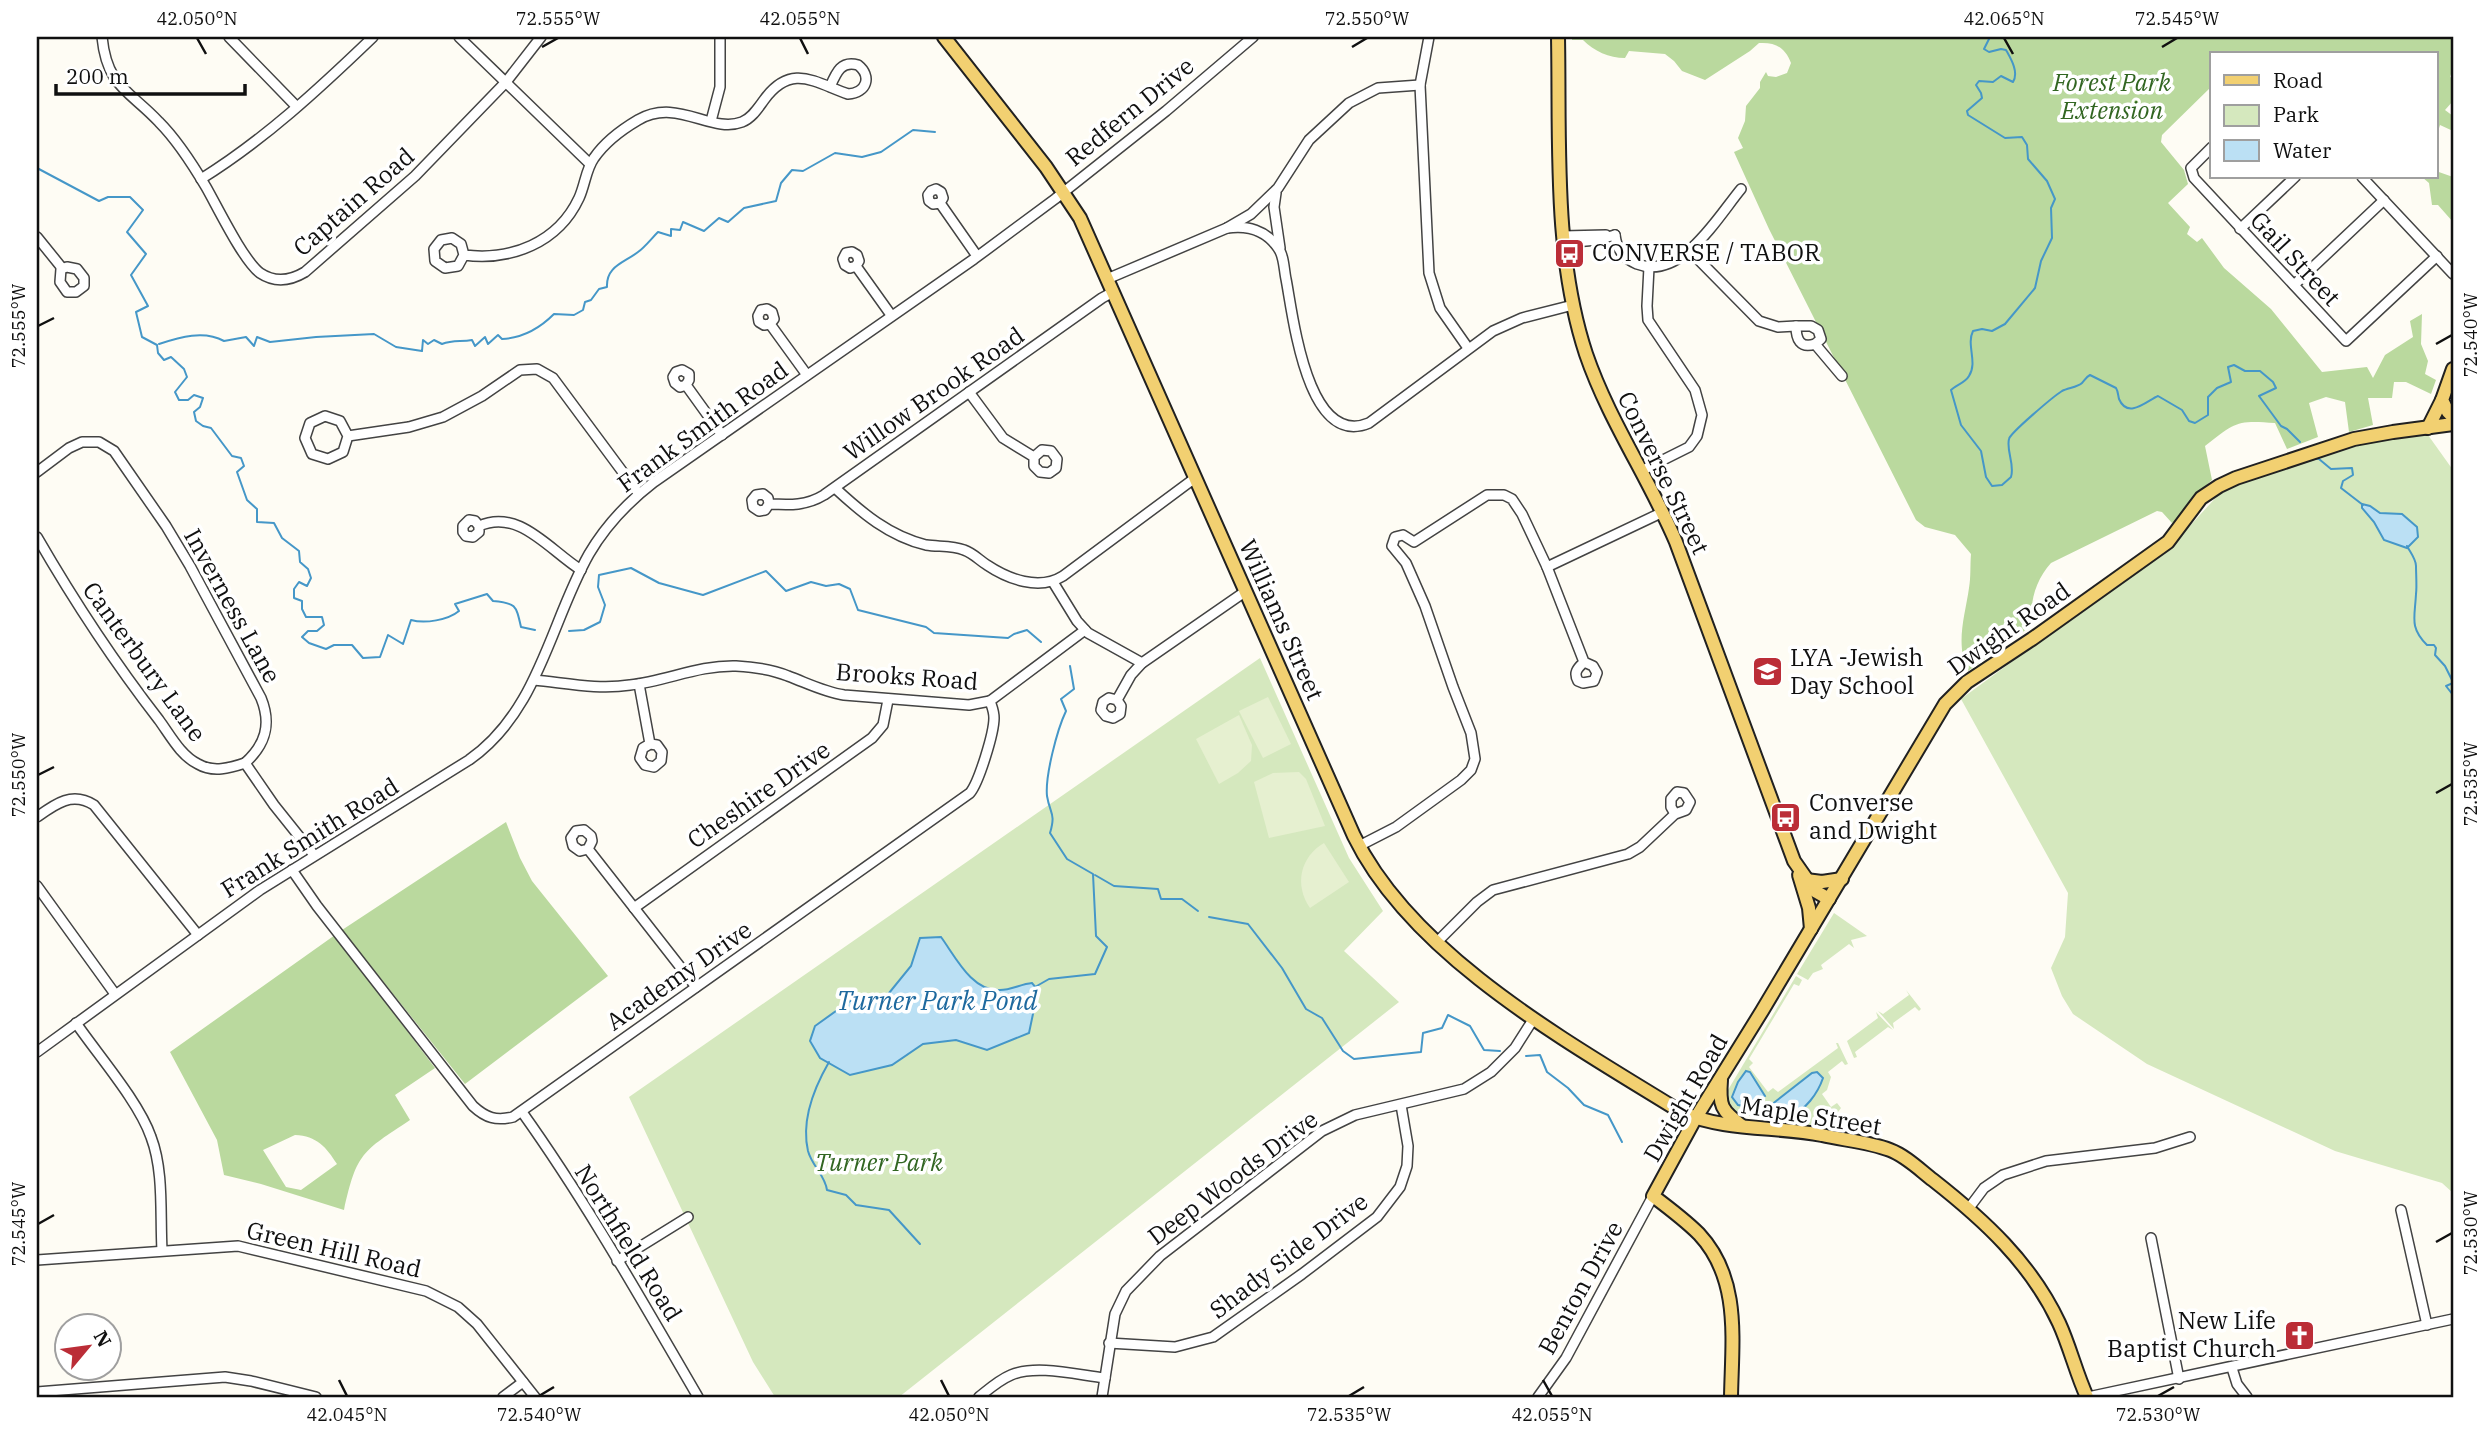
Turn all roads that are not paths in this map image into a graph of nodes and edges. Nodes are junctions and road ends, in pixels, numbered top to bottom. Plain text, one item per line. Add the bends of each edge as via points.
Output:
1 (102, 37) edge
2 (229, 37) edge
3 (373, 37) edge
4 (459, 37) edge
5 (541, 37) edge
6 (720, 37) edge
7 (944, 37) edge
8 (1253, 37) edge
9 (1429, 37) edge
10 (1558, 37) edge
11 (506, 82) junction
12 (1420, 85) junction
13 (830, 87) dead end
14 (296, 106) junction
15 (711, 121) junction
16 (2210, 149) edge
17 (590, 164) junction
18 (2294, 178) edge
19 (2363, 178) edge
20 (201, 179) junction
21 (1278, 188) junction
22 (1741, 189) dead end
23 (1063, 191) junction
24 (2384, 200) junction
25 (940, 203) dead end
26 (1227, 228) junction
27 (2240, 229) junction
28 (37, 237) edge
29 (1563, 240) junction
30 (1280, 249) junction
31 (1690, 251) junction
32 (464, 255) dead end
33 (977, 256) junction
34 (2437, 256) junction
35 (856, 266) dead end
36 (1649, 267) junction
37 (62, 268) dead end
38 (2453, 274) edge
39 (1107, 279) junction
40 (2294, 285) junction
41 (1113, 292) junction
42 (1573, 305) junction
43 (891, 315) junction
44 (770, 324) dead end
45 (1796, 326) junction
46 (1815, 344) junction
47 (1468, 348) junction
48 (2453, 369) edge
49 (807, 375) junction
50 (1842, 376) dead end
51 (686, 385) dead end
52 (969, 392) junction
53 (2442, 400) junction
54 (2453, 417) edge
55 (2453, 424) edge
56 (2428, 428) junction
57 (722, 435) junction
58 (348, 436) junction
59 (1034, 457) dead end
60 (1641, 471) junction
61 (37, 472) edge
62 (1195, 478) junction
63 (835, 488) junction
64 (639, 494) junction
65 (769, 504) dead end
66 (1663, 512) junction
67 (479, 526) dead end
68 (37, 537) edge
69 (1414, 542) junction
70 (1406, 563) junction
71 (1547, 567) junction
72 (581, 569) junction
73 (1053, 582) junction
74 (1246, 592) junction
75 (1084, 630) junction
76 (1584, 662) dead end
77 (1142, 663) junction
78 (534, 680) junction
79 (639, 684) junction
80 (1117, 699) dead end
81 (888, 700) junction
82 (989, 701) junction
83 (650, 744) dead end
84 (245, 763) junction
85 (1675, 814) dead end
86 (37, 817) edge
87 (1359, 846) junction
88 (588, 849) dead end
89 (314, 855) junction
90 (292, 870) junction
91 (1802, 875) junction
92 (1842, 879) junction
93 (37, 886) edge
94 (1829, 899) junction
95 (634, 908) junction
96 (1811, 929) junction
97 (198, 934) junction
98 (1437, 942) junction
99 (696, 988) junction
100 (115, 994) junction
101 (1534, 1018) junction
102 (76, 1023) junction
103 (37, 1052) edge
104 (1721, 1076) junction
105 (1401, 1105) junction
106 (522, 1112) junction
107 (1695, 1119) junction
108 (1742, 1126) junction
109 (2190, 1137) dead end
110 (1653, 1196) junction
111 (1969, 1208) junction
112 (2400, 1210) dead end
113 (688, 1217) dead end
114 (2151, 1238) dead end
115 (162, 1250) junction
116 (37, 1260) edge
117 (617, 1261) junction
118 (2453, 1320) edge
119 (2427, 1325) junction
120 (1109, 1343) junction
121 (2232, 1368) junction
122 (1105, 1378) junction
123 (2179, 1379) junction
124 (523, 1382) junction
125 (37, 1392) edge
126 (316, 1397) edge
127 (503, 1397) edge
128 (535, 1397) edge
129 (698, 1397) edge
130 (979, 1397) edge
131 (1102, 1397) edge
132 (1538, 1397) edge
133 (1731, 1397) edge
134 (2088, 1397) edge
135 (2247, 1397) edge

1 - 20 street, Captain Road via 116,81 160,123
2 - 14 street
3 - 14 street
4 - 11 street
5 - 11 street, Captain Road
6 - 15 street via 720,87
7 - 23 main road, Williams Street
8 - 23 street, Redfern Drive
9 - 12 street
10 - 29 main road, Converse Street
11 - 17 street
11 - 20 street, Captain Road via 415,176 313,265 290,279 272,279 250,264
12 - 21 street via 1378,89 1343,108 1309,140
12 - 47 street via 1429,273 1440,308
13 - 15 street via 792,78 773,88 746,119 728,124
14 - 20 street
15 - 17 street via 676,113 648,115 615,136
16 - 27 street, Gail Street via 2190,170
17 - 32 street via 572,211 544,239 502,256
18 - 27 street
19 - 24 street
21 - 26 street via 1251,214
21 - 30 street via 1274,207
22 - 31 street
23 - 33 street, Frank Smith Road
23 - 39 main road, Williams Street
24 - 34 street
24 - 40 street
25 - 33 street
26 - 30 street via 1249,227
26 - 39 street
27 - 40 street, Gail Street
28 - 37 street
29 - 36 street via 1615,235 1623,256
29 - 42 main road, Converse Street
30 - 47 street via 1305,371 1327,412 1339,422 1369,423
31 - 36 street via 1674,262
31 - 45 street via 1759,321
33 - 43 street, Frank Smith Road
34 - 38 street
34 - 40 street, Gail Street via 2346,341
35 - 43 street
36 - 60 street via 1648,320 1695,390 1702,415 1693,443
39 - 41 main road, Williams Street
41 - 52 street, Willow Brook Road
41 - 62 main road, Williams Street
42 - 47 street via 1512,322
42 - 60 main road, Converse Street via 1597,383
43 - 49 street, Frank Smith Road
44 - 49 street
45 - 46 street via 1801,344
45 - 46 street via 1818,330 1821,339
46 - 50 street
48 - 53 main road
49 - 57 street, Frank Smith Road
51 - 57 street
52 - 59 street via 1003,438
52 - 63 street, Willow Brook Road
53 - 54 main road
53 - 56 main road
55 - 56 main road, Dwight Road
56 - 92 main road, Dwight Road via 2334,445 2236,478 2207,494 2168,541 1954,693
57 - 64 street, Frank Smith Road
58 - 58 street via 340,421 325,416 310,423 305,438 312,454 328,459 343,452
58 - 64 street via 432,421 520,370 537,369 553,378
60 - 66 main road, Converse Street
61 - 84 street, Inverness Lane via 82,442 104,444 122,461 190,566 261,698 266,735
62 - 73 street
62 - 74 main road, Williams Street
63 - 65 street, Willow Brook Road via 804,504
63 - 73 street via 867,517 902,537 964,550 1011,578
64 - 72 street, Frank Smith Road via 606,529
66 - 71 street
66 - 91 main road, Converse Street
67 - 72 street via 498,520 518,525
68 - 84 street, Canterbury Lane via 125,676 186,755 212,769
69 - 70 street
69 - 70 street via 1401,535 1392,540
69 - 71 street via 1494,493 1517,504
70 - 87 street via 1471,733 1475,759 1461,780 1396,827
71 - 76 street
72 - 78 street, Frank Smith Road
73 - 75 street
74 - 77 street
74 - 87 main road, Williams Street
75 - 77 street
75 - 82 street
77 - 80 street
78 - 79 street, Brooks Road via 604,687
78 - 89 street, Frank Smith Road via 510,720 478,753
79 - 81 street, Brooks Road via 703,668 752,667 836,694
79 - 83 street
81 - 82 street, Brooks Road via 969,705
81 - 95 street, Cheshire Drive via 883,725 873,738
82 - 99 street, Academy Drive via 994,721 970,793
84 - 89 street
85 - 98 street via 1629,854 1490,892
86 - 97 street via 62,800 94,804
87 - 98 main road, Williams Street via 1388,890
88 - 95 street
89 - 90 street, Frank Smith Road
90 - 97 street, Frank Smith Road
90 - 106 street, Academy Drive via 473,1106 495,1119
91 - 92 main road via 1822,882
91 - 94 main road, Converse Street
91 - 96 main road
92 - 94 main road, Dwight Road
93 - 100 street
94 - 96 main road, Dwight Road
95 - 99 street
96 - 104 main road, Dwight Road
97 - 100 street, Frank Smith Road
98 - 101 main road, Williams Street
99 - 106 street, Academy Drive
100 - 102 street, Frank Smith Road
101 - 105 street, Deep Woods Drive via 1515,1048 1491,1072 1464,1088
101 - 107 main road, Williams Street
102 - 103 street, Frank Smith Road
102 - 115 street via 137,1109 151,1137 158,1168
104 - 107 main road, Dwight Road
104 - 108 main road via 1721,1106
105 - 120 street, Deep Woods Drive via 1355,1115 1322,1131 1160,1256 1126,1292
105 - 120 street, Shady Side Drive via 1407,1166 1400,1187 1377,1217 1213,1337 1175,1347
106 - 117 street, Northfield Road
107 - 108 main road, Maple Street
107 - 110 main road, Dwight Road
108 - 111 main road, Maple Street via 1803,1132 1891,1150
109 - 111 street via 2155,1148 2046,1161 2003,1175 1984,1188
110 - 132 street, Benton Drive via 1566,1358
110 - 133 main road via 1700,1235 1724,1271 1731,1311
111 - 134 main road, Maple Street via 2034,1278 2058,1321
112 - 119 street
113 - 117 street
114 - 123 street
115 - 116 street, Green Hill Road
115 - 124 street, Green Hill Road via 245,1247 426,1291 474,1321
117 - 129 street, Northfield Road
118 - 119 street
119 - 121 street
120 - 122 street, Deep Woods Drive
121 - 123 street
121 - 135 street
122 - 130 street via 1023,1371
122 - 131 street, Deep Woods Drive
123 - 134 street
124 - 127 street
124 - 128 street, Green Hill Road
125 - 126 street via 225,1377

